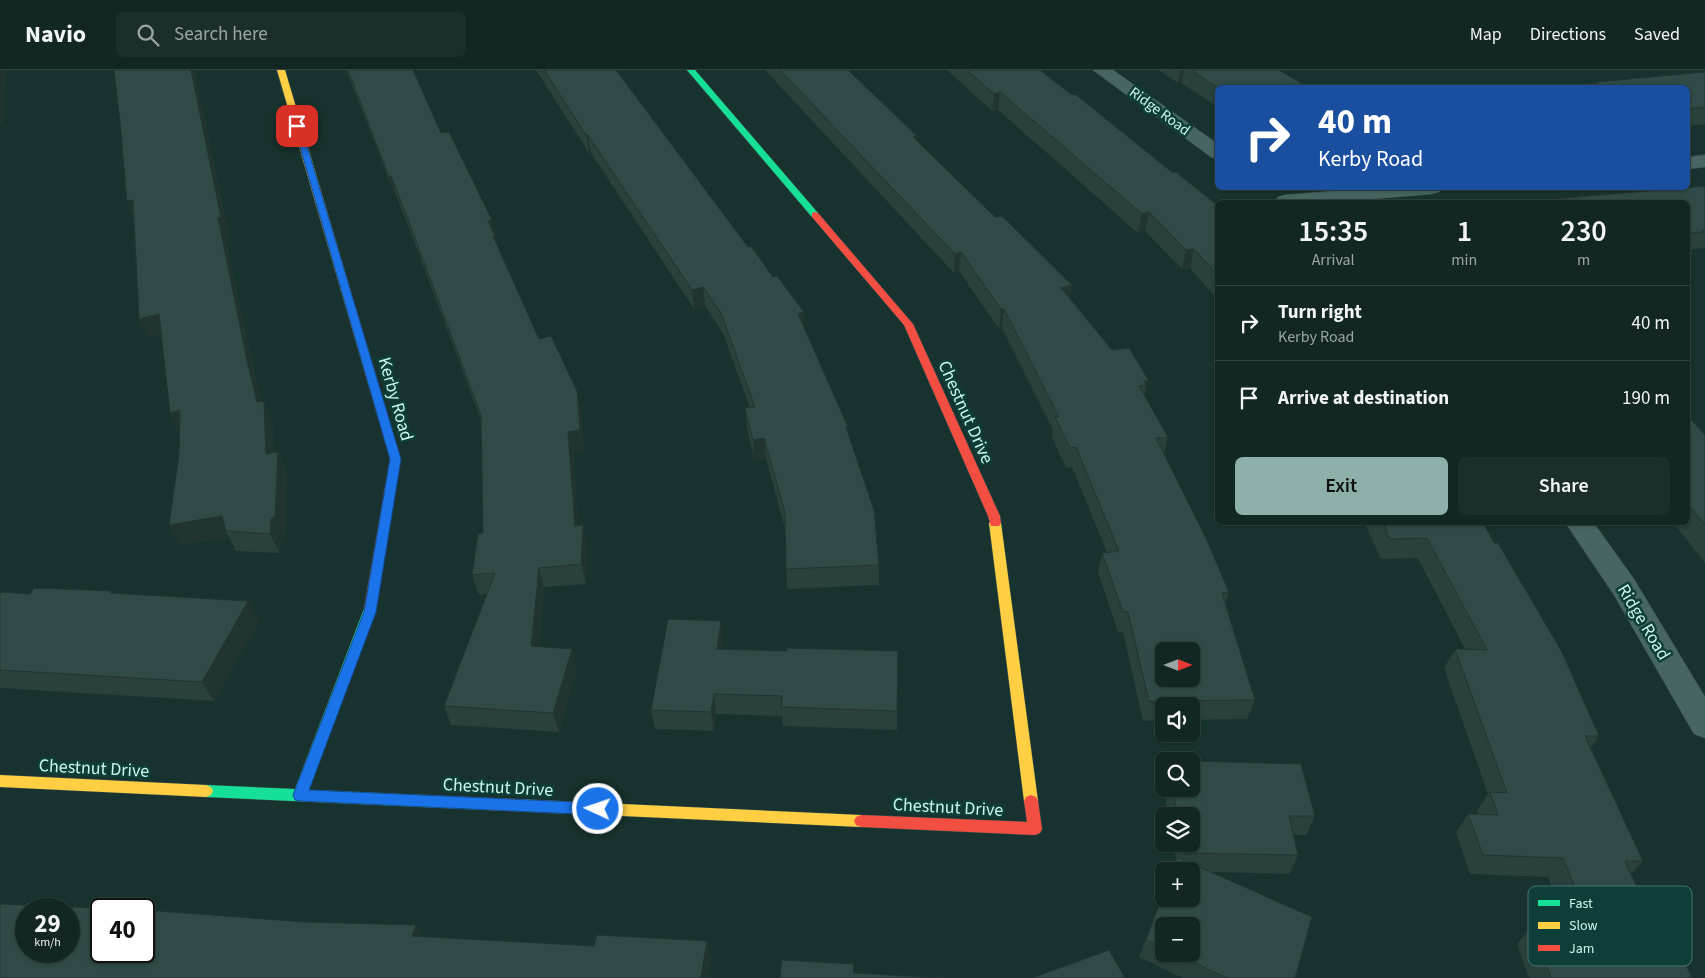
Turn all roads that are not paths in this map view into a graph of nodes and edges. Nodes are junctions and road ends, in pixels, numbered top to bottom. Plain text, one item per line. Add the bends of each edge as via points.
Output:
1 (281, 70) edge
2 (691, 70) edge
3 (1102, 70) edge
4 (1215, 151) edge
5 (1705, 161) edge
6 (1690, 163) edge
7 (1405, 190) edge
8 (1281, 199) edge
9 (1580, 525) edge
10 (1705, 725) edge
11 (0, 781) edge
12 (300, 795) junction

1 - 12 street, Kerby Road via 396,459 370,612
2 - 12 street, Chestnut Drive via 908,324 994,516 1035,829
3 - 4 street, Ridge Road
5 - 6 street
7 - 8 street
9 - 10 street, Ridge Road via 1624,587
11 - 12 street, Chestnut Drive

